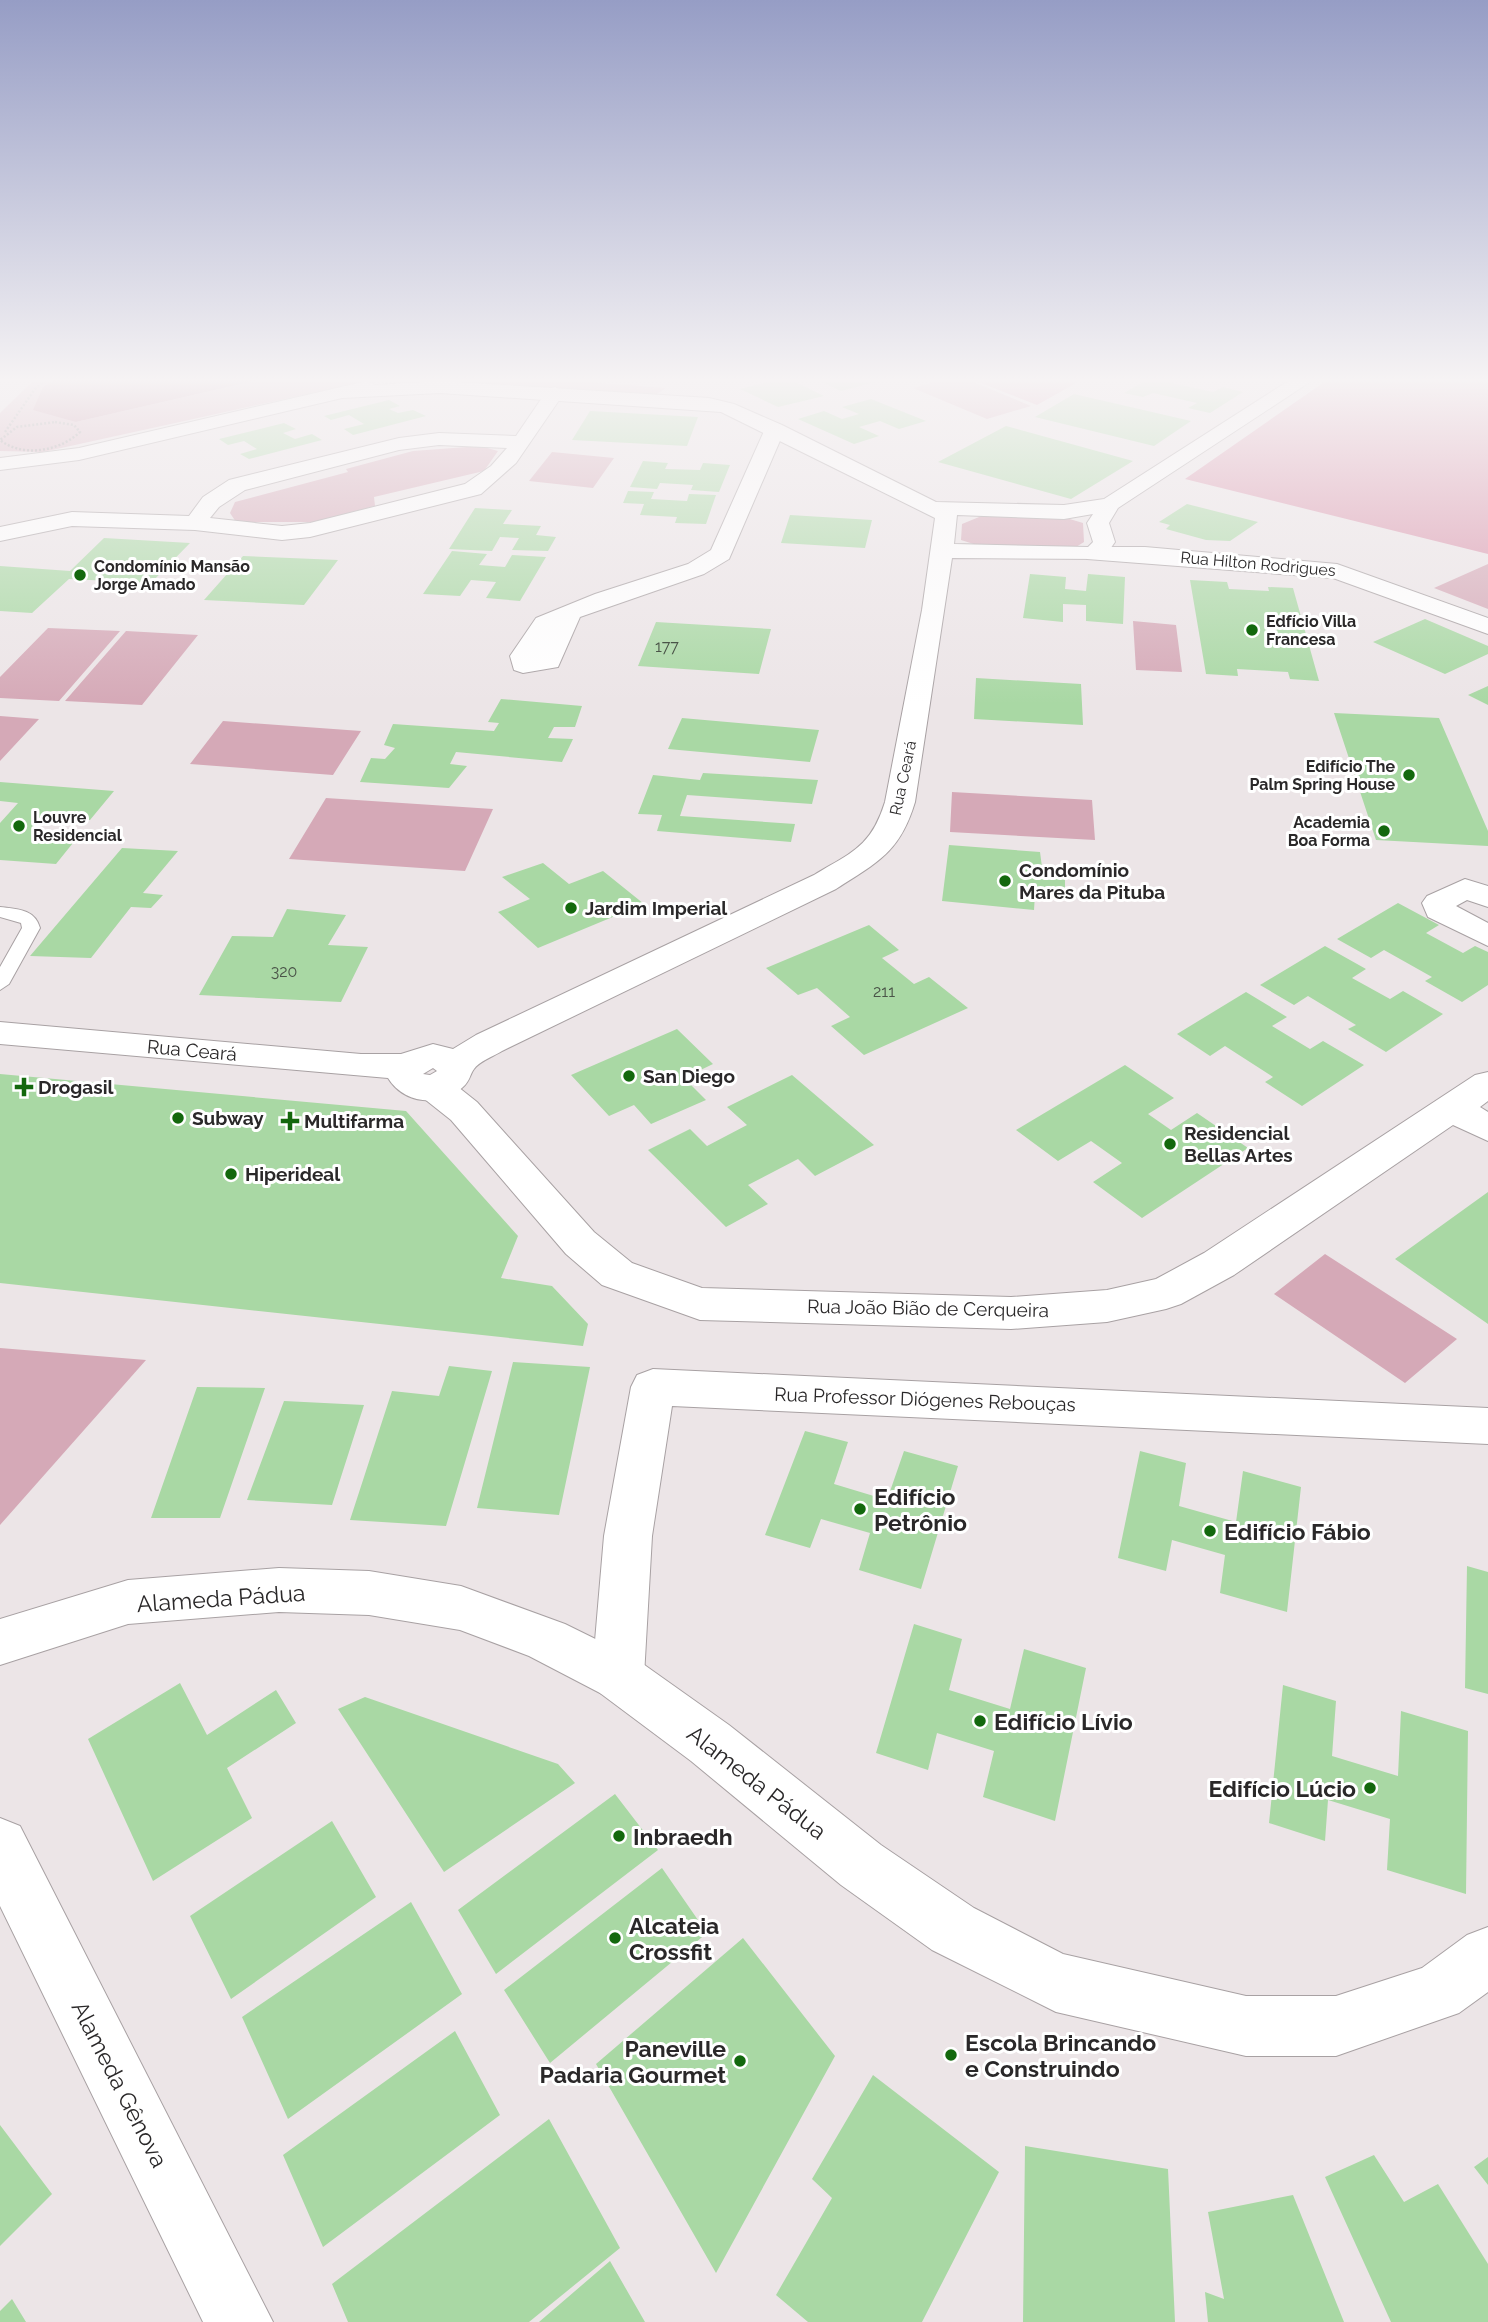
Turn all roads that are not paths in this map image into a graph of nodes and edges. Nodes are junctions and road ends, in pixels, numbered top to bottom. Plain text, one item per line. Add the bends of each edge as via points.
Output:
1 (235, 486) edge
2 (477, 486) edge
3 (750, 486) edge
4 (893, 486) edge
5 (1162, 486) edge
6 (937, 508) junction
7 (195, 523) junction
8 (1102, 531) junction
9 (0, 534) edge
10 (943, 551) junction
11 (569, 612) dead end
12 (1488, 627) edge
13 (1488, 897) edge
14 (0, 912) edge
15 (1488, 936) edge
16 (0, 984) edge
17 (8, 1036) edge
18 (437, 1078) junction
19 (1488, 1084) edge
20 (1452, 1108) junction
21 (1488, 1128) edge
22 (1488, 1426) edge
23 (0, 1642) edge
24 (618, 1676) junction
25 (0, 1846) edge
26 (1488, 1956) edge
27 (239, 2322) edge

1 - 7 street via 211,502
2 - 7 street via 310,530 282,533
3 - 11 street via 721,554 696,569
4 - 6 street
5 - 8 street
6 - 8 street via 1064,512 1085,515
6 - 10 street, Rua Ceará via 946,515
7 - 9 street via 72,519
8 - 10 street, Rua Hilton Rodrigues
8 - 12 street, Rua Hilton Rodrigues via 1145,554 1337,571
10 - 18 street, Rua Ceará via 900,802 891,831 867,856 825,883 489,1043
13 - 15 street via 1465,888 1438,903 1439,910
14 - 16 lane via 18,914 29,920 31,928
17 - 18 street, Rua Ceará via 361,1066
18 - 20 street, Rua João Bião de Cerqueira via 580,1243 617,1274 700,1304 1011,1313 1107,1306 1166,1293 1219,1264
19 - 20 street, Rua João Bião de Cerqueira
20 - 21 street
22 - 24 street, Rua Professor Diógenes Rebouças via 653,1387 628,1536
23 - 24 street, Alameda Pádua via 128,1602 279,1590 369,1593 460,1608 547,1640
24 - 26 street, Alameda Pádua via 922,1908 1056,1982 1246,2026 1336,2026 1438,1992
25 - 27 street, Alameda Gênova

